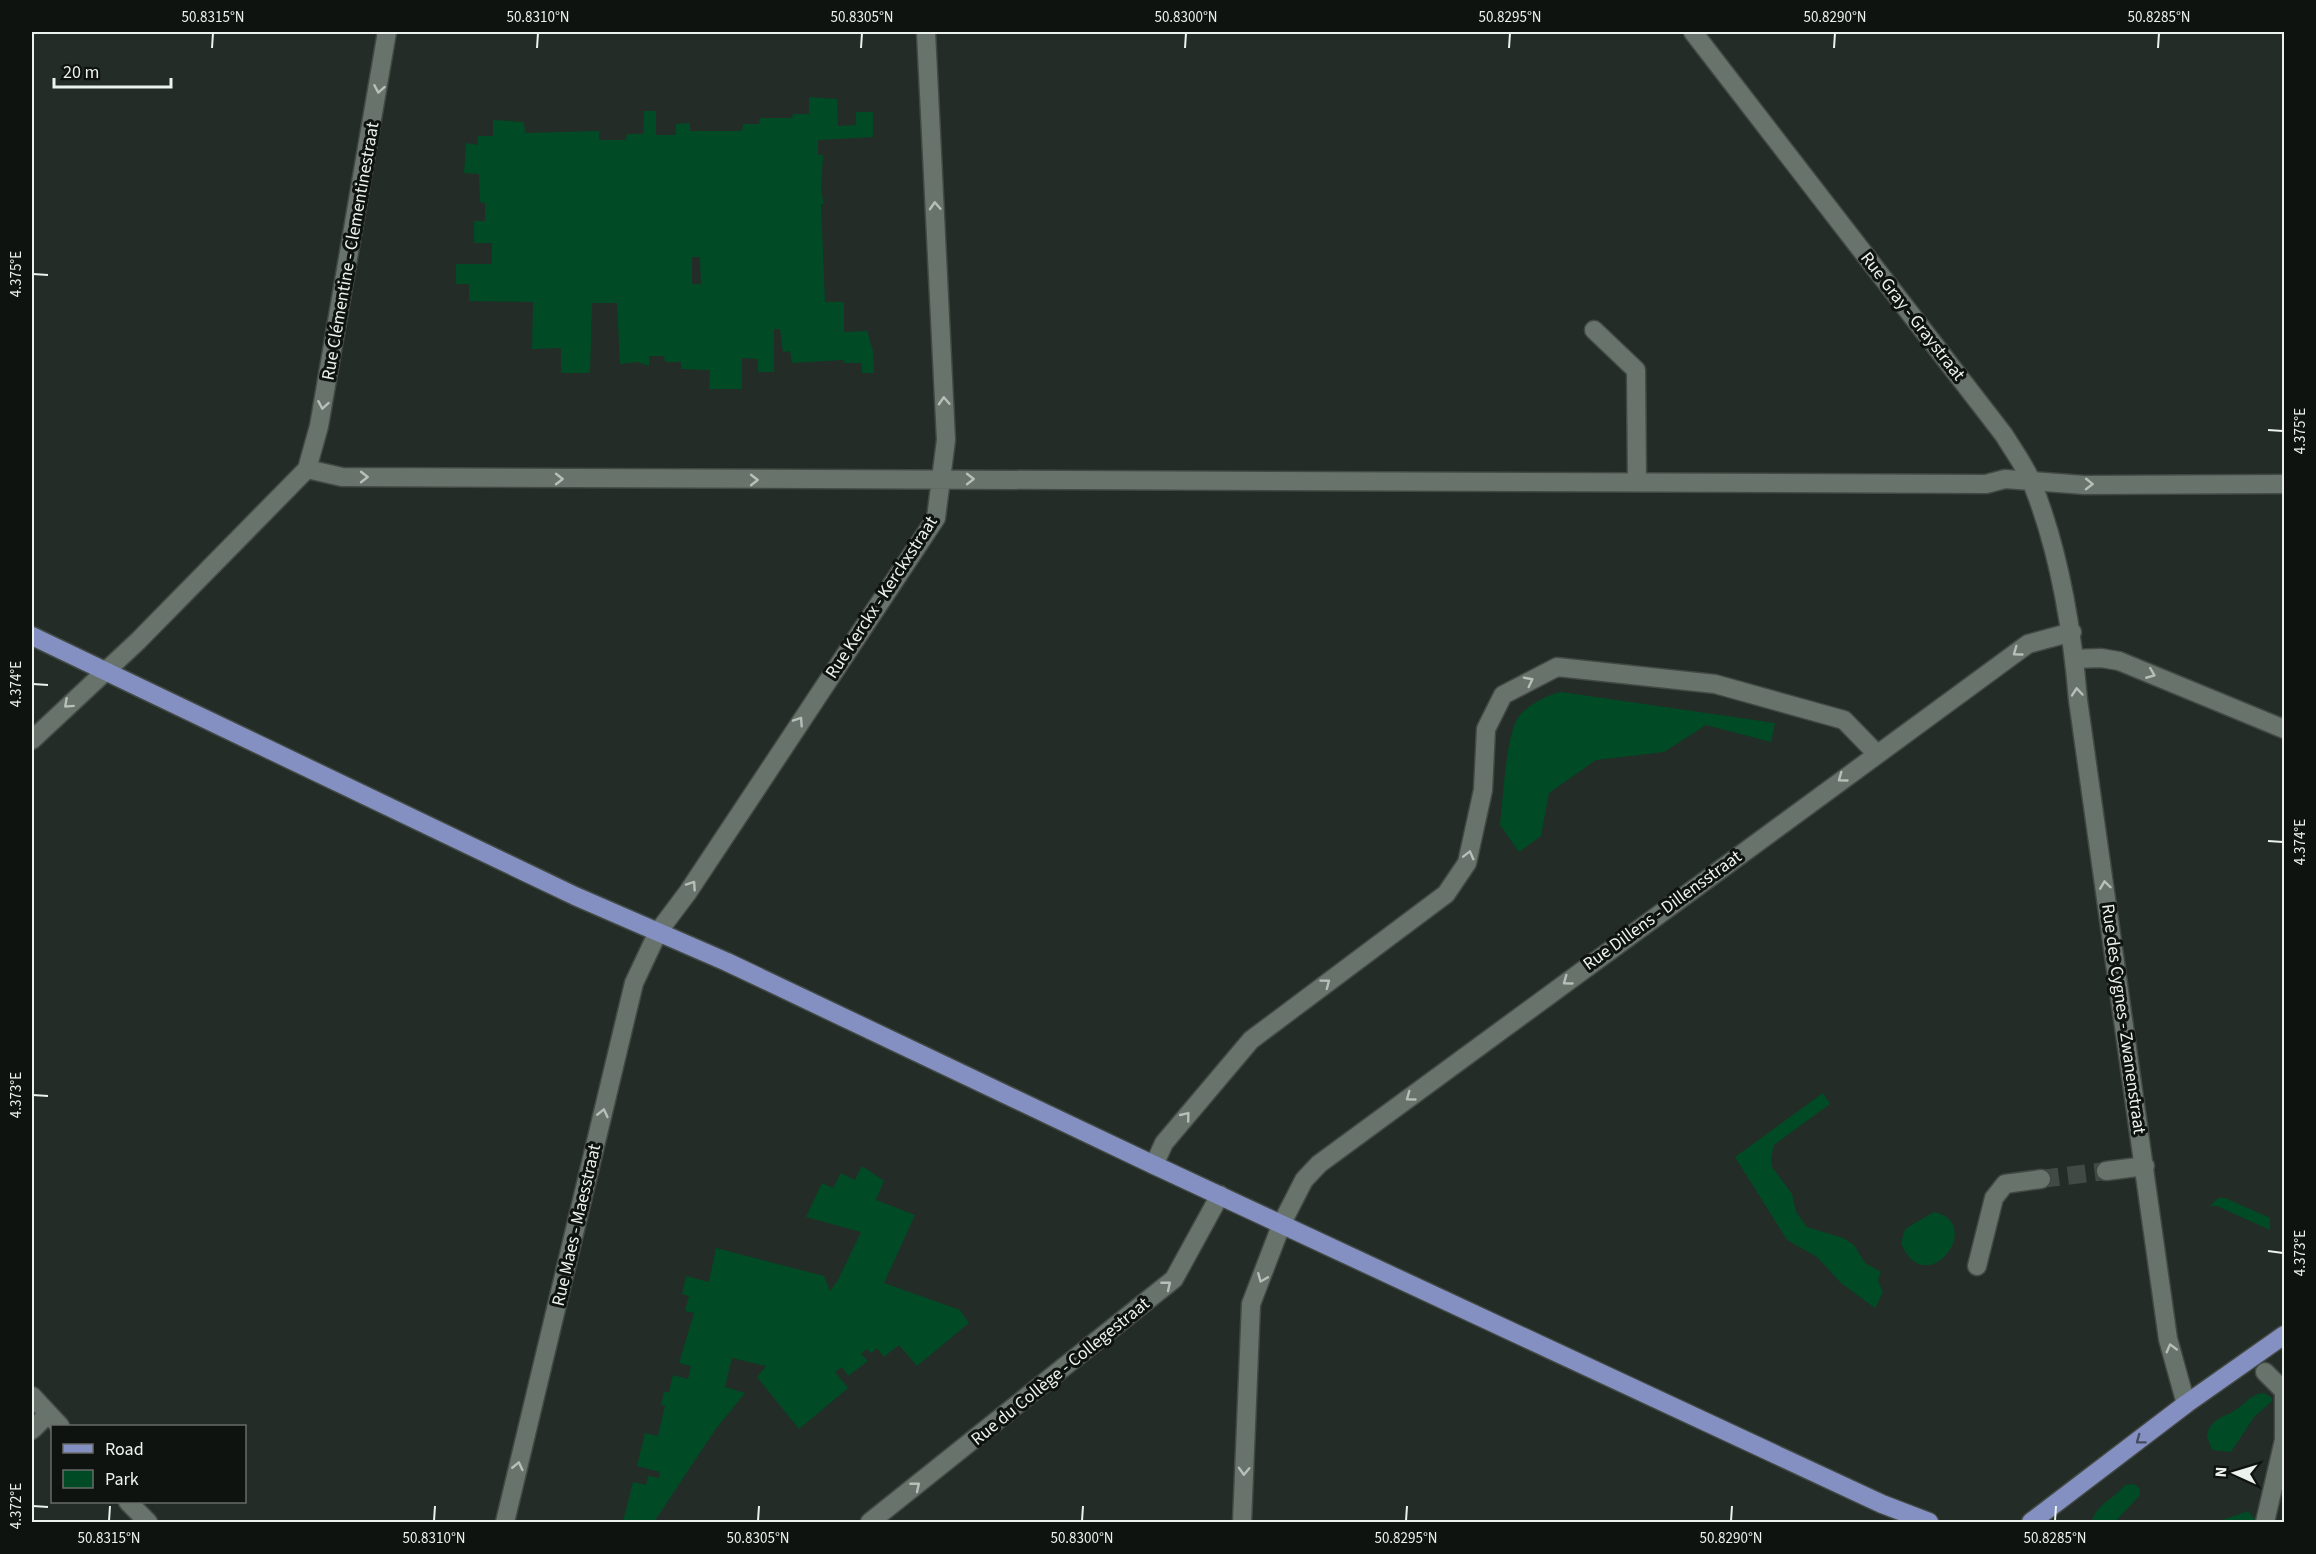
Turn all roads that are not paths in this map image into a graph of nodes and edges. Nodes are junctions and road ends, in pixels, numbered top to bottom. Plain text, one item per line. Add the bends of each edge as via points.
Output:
1 (387, 32) edge
2 (926, 32) edge
3 (1692, 32) edge
4 (1594, 330) dead end
5 (307, 470) junction
6 (941, 479) junction
7 (1637, 481) junction
8 (2031, 481) junction
9 (2284, 484) edge
10 (2072, 632) junction
11 (32, 636) edge
12 (2074, 659) junction
13 (107, 670) junction
14 (2284, 729) edge
15 (32, 740) edge
16 (1876, 753) junction
17 (658, 932) junction
18 (1154, 1165) junction
19 (2145, 1166) junction
20 (2106, 1171) tunnel mouth
21 (2040, 1179) tunnel mouth
22 (1220, 1195) junction
23 (1282, 1223) junction
24 (1977, 1266) dead end
25 (2284, 1335) edge
26 (2265, 1372) dead end
27 (32, 1396) edge
28 (2186, 1404) junction
29 (54, 1420) edge
30 (32, 1430) edge
31 (129, 1503) edge
32 (148, 1522) edge
33 (505, 1522) edge
34 (870, 1522) edge
35 (1242, 1522) edge
36 (1929, 1522) edge
37 (2031, 1522) edge
38 (2265, 1522) edge

1 -> 5 street, Rue Clémentine - Clementinestraat via 319,426
6 -> 2 street, Rue Kerckx - Kerckxstraat via 946,440
3 - 8 street, Rue Gray - Graystraat via 2004,435
4 - 7 street via 1636,370
5 -> 6 street via 342,477
5 - 13 street
6 -> 7 street
17 -> 6 street, Rue Kerckx - Kerckxstraat via 936,518
7 - 8 street
8 -> 9 street
8 - 10 street, Rue Gray - Graystraat
10 - 12 street, Rue des Cygnes - Zwanenstraat
10 -> 16 street, Rue Dillens - Dillensstraat via 2028,644
11 - 13 main road
12 -> 14 street via 2119,661
19 -> 12 street, Rue des Cygnes - Zwanenstraat
13 -> 15 street
13 - 17 main road via 575,896
18 -> 16 street via 1164,1143 1251,1040 1446,894 1467,863 1483,790 1486,729 1503,695 1557,667 1715,684 1844,720
16 -> 23 street, Rue Dillens - Dillensstraat via 1318,1164 1304,1180
17 - 18 main road
33 -> 17 street, Rue Maes - Maesstraat via 634,983
18 - 22 main road
19 - 20 street
28 -> 19 street, Rue des Cygnes - Zwanenstraat via 2168,1339
21 - 24 street via 2005,1184 1994,1198
22 - 23 main road
34 -> 22 street, Rue du Collège - Collegestraat via 1174,1279
23 -> 35 street, Rue Dillens - Dillensstraat via 1251,1304
23 - 36 main road via 1882,1504
25 - 28 main road
26 - 38 street via 2284,1391 2284,1440
27 - 29 street
28 -> 37 main road
29 - 30 street
31 - 32 street

